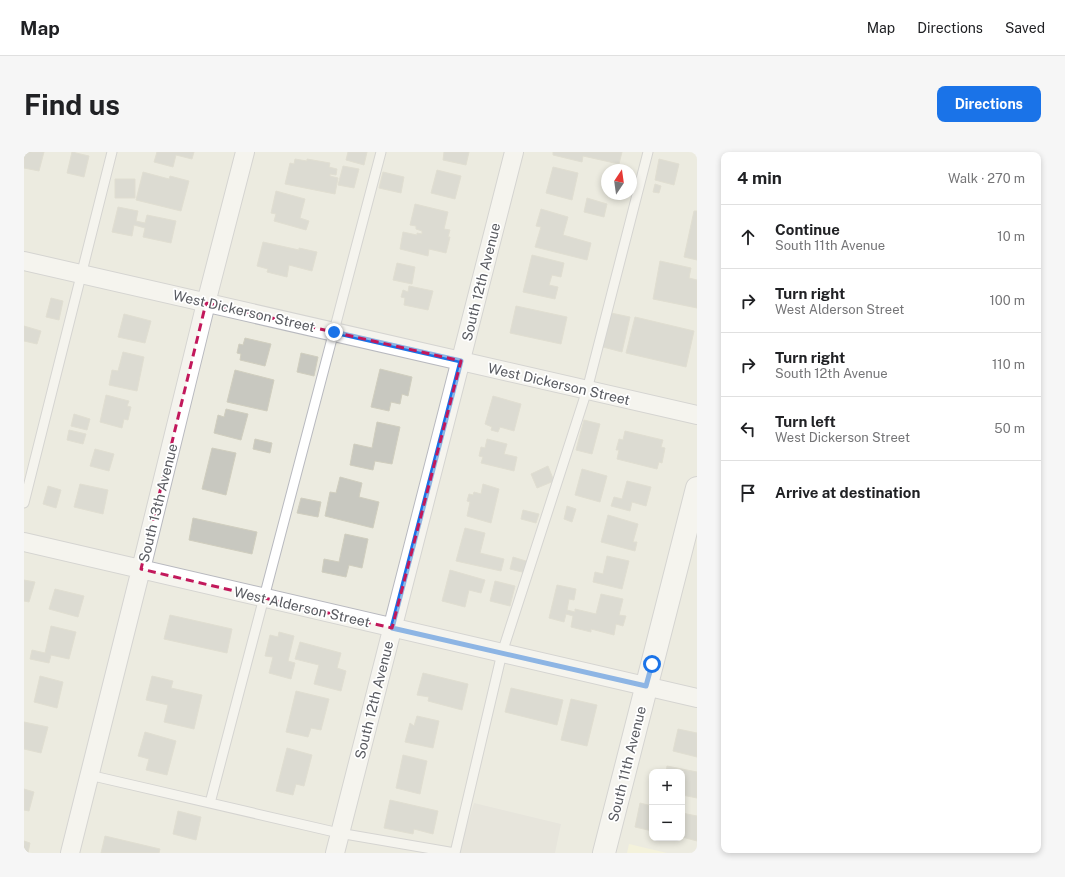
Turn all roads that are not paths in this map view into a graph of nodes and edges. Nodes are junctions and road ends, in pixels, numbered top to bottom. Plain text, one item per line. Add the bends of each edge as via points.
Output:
1 (112, 152) edge
2 (245, 152) edge
3 (381, 152) edge
4 (514, 152) edge
5 (648, 152) edge
6 (24, 261) edge
7 (82, 274) junction
8 (206, 303) junction
9 (334, 332) junction
10 (461, 361) junction
11 (587, 390) junction
12 (697, 415) edge
13 (697, 488) edge
14 (24, 503) edge
15 (24, 542) edge
16 (141, 569) junction
17 (264, 598) junction
18 (392, 628) junction
19 (502, 653) junction
20 (646, 686) junction
21 (697, 698) edge
22 (89, 775) junction
23 (210, 803) junction
24 (339, 833) junction
25 (70, 853) edge
26 (335, 853) edge
27 (604, 853) edge

1 - 7 lane
2 - 8 street, South 13th Avenue
3 - 9 lane
4 - 10 street, South 12th Avenue
5 - 11 lane
6 - 7 street, West Dickerson Street
7 - 8 street, West Dickerson Street
7 - 14 lane
8 - 9 street, West Dickerson Street
8 - 16 street, South 13th Avenue
9 - 10 street, West Dickerson Street
9 - 17 lane
10 - 11 street, West Dickerson Street
10 - 18 street, South 12th Avenue
11 - 12 street, West Dickerson Street
11 - 19 lane
13 - 20 street, South 11th Avenue
15 - 16 street, West Alderson Street
16 - 17 street, West Alderson Street
16 - 22 street, South 13th Avenue
17 - 18 street, West Alderson Street
17 - 23 lane
18 - 19 street, West Alderson Street
18 - 24 street, South 12th Avenue
19 - 20 street, West Alderson Street
19 - 24 lane via 455,853
20 - 21 street, West Alderson Street
20 - 27 street, South 11th Avenue
22 - 23 lane
22 - 25 street, South 13th Avenue
23 - 24 lane
24 - 26 street, South 12th Avenue

